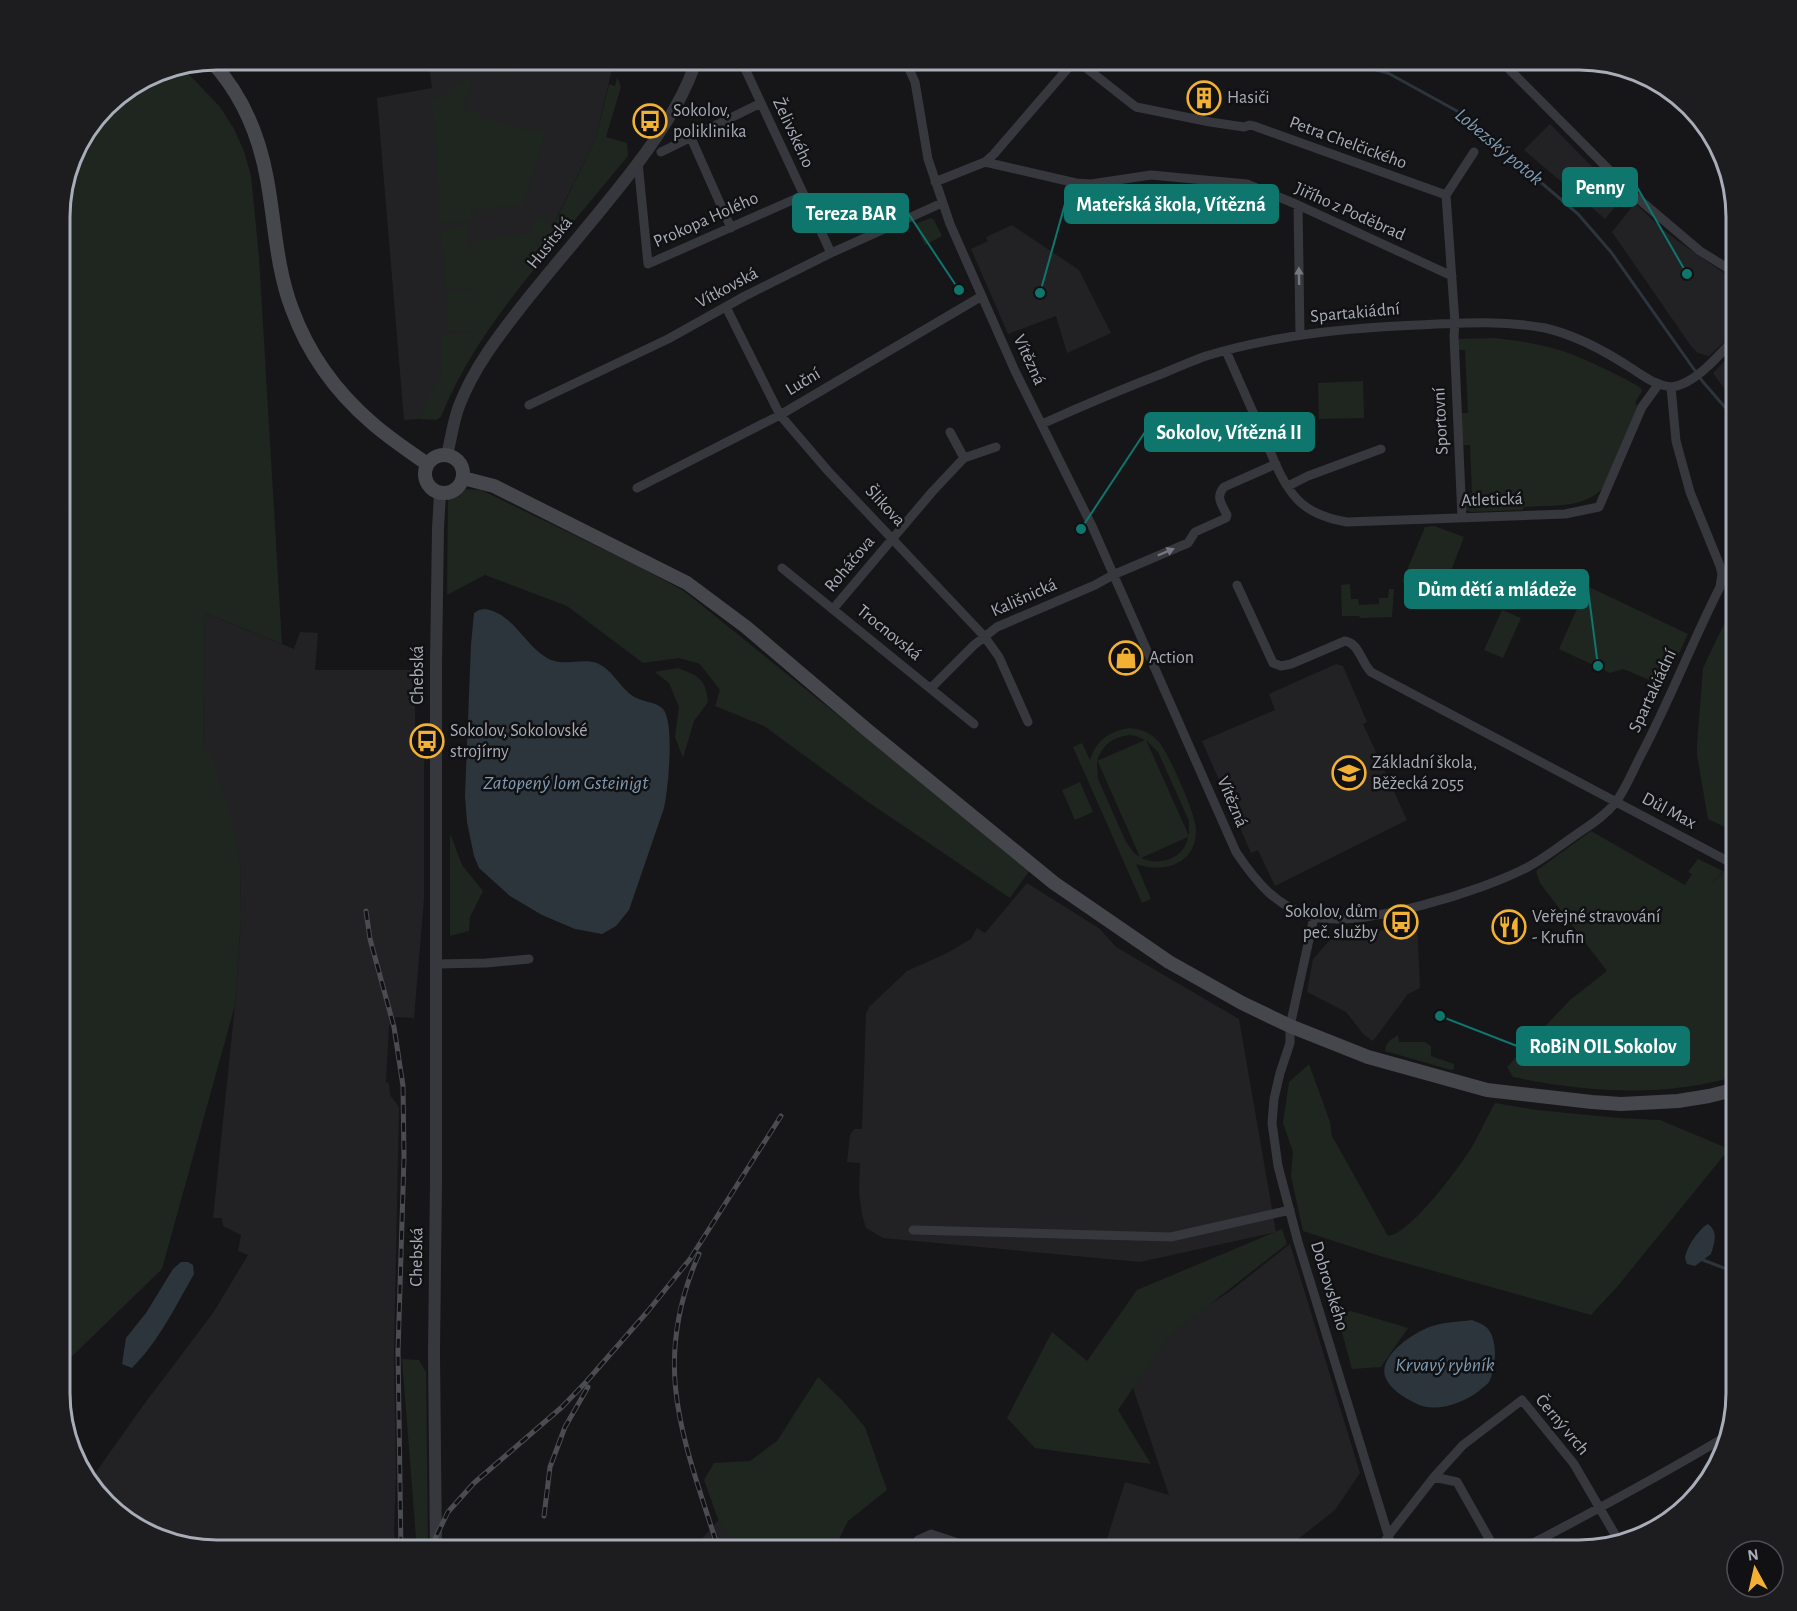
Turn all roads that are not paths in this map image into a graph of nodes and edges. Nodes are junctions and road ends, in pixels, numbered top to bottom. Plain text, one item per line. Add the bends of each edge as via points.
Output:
1 (218, 70) edge
2 (692, 70) edge
3 (746, 70) edge
4 (910, 70) edge
5 (1067, 70) edge
6 (1089, 70) edge
7 (1510, 70) edge
8 (761, 103) junction
9 (691, 138) junction
10 (662, 152) dead end
11 (1474, 152) dead end
12 (638, 162) junction
13 (985, 162) junction
14 (935, 182) junction
15 (804, 195) junction
16 (1446, 195) junction
17 (942, 203) junction
18 (1298, 205) junction
19 (731, 228) junction
20 (831, 252) junction
21 (1726, 267) edge
22 (1452, 276) junction
23 (982, 296) junction
24 (726, 307) junction
25 (1455, 323) junction
26 (1300, 335) junction
27 (1726, 347) edge
28 (1226, 351) junction
29 (1658, 385) junction
30 (1671, 387) junction
31 (529, 405) dead end
32 (780, 416) junction
33 (1042, 424) junction
34 (950, 432) dead end
35 (996, 447) dead end
36 (1380, 449) dead end
37 (447, 455) junction
38 (964, 458) junction
39 (427, 464) junction
40 (1276, 464) junction
41 (463, 478) junction
42 (1288, 486) junction
43 (637, 488) dead end
44 (440, 494) junction
45 (1462, 518) junction
46 (892, 539) junction
47 (783, 568) dead end
48 (1113, 575) junction
49 (1237, 585) dead end
50 (833, 609) junction
51 (984, 636) junction
52 (931, 688) junction
53 (1028, 722) dead end
54 (974, 724) dead end
55 (1617, 801) junction
56 (1726, 860) edge
57 (1314, 917) junction
58 (529, 959) dead end
59 (437, 964) junction
60 (1290, 1026) junction
61 (1726, 1092) edge
62 (1290, 1209) junction
63 (913, 1230) dead end
64 (1718, 1441) edge
65 (1434, 1478) junction
66 (1601, 1508) junction
67 (1388, 1536) junction
68 (1616, 1536) edge
69 (436, 1540) edge
70 (918, 1540) edge
71 (949, 1540) edge
72 (1386, 1540) edge
73 (1389, 1540) edge
74 (1490, 1540) edge
75 (1539, 1540) edge

1 - 39 main road via 230,84 256,136 268,181 281,271 291,308 308,345 359,412
2 - 12 street, Husitská via 669,116
3 - 8 street, Želivského
4 - 14 street, Vítězná
5 - 13 street
6 - 16 street, Petra Chelčického via 1136,107 1210,122 1254,126
7 - 21 street via 1635,196 1700,251
8 - 9 street
8 - 15 street, Želivského
9 - 10 street
9 - 19 street
11 - 16 street
12 - 19 street, Prokopa Holého via 648,264
12 - 37 street, Husitská via 487,353 459,408
13 - 14 street
13 - 18 street, Jiřího z Poděbrad via 1083,184 1151,175 1241,183
14 - 17 street, Vítězná
15 - 19 street, Prokopa Holého
15 - 20 street, Želivského
16 - 22 street, Sportovní
17 - 20 street, Vítkovská
17 - 23 street, Vítězná
18 - 22 street, Jiřího z Poděbrad
26 -> 18 street
20 - 24 street, Vítkovská
22 - 25 street, Sportovní
23 - 32 street, Luční
23 - 33 street, Vítězná
24 - 31 street, Vítkovská
24 - 32 street, Šlikova
25 - 26 street, Spartakiádní
25 - 29 street, Spartakiádní via 1515,323 1566,334
25 - 45 street, Sportovní
26 - 28 street, Spartakiádní
27 - 30 street, Spartakiádní via 1690,381
28 - 33 street, Spartakiádní via 1126,387
28 - 40 street, Atletická
29 - 30 street, Spartakiádní
29 - 45 street, Atletická via 1642,407 1599,507 1565,514
30 - 55 street, Spartakiádní via 1676,441 1722,580
32 - 43 street, Luční
32 - 46 street, Šlikova
33 - 48 street, Vítězná
34 - 38 street
35 - 38 street, Roháčova
36 - 42 street
37 - 39 main road
37 - 41 main road via 459,463
38 - 46 street, Roháčova
39 - 44 main road via 425,480 430,489
40 - 42 street, Atletická
48 -> 40 street via 1188,543 1196,532 1226,518 1219,500 1224,487
41 - 44 main road via 455,490
41 - 60 main road via 494,486 687,583 746,627 1054,883 1168,962
42 - 45 street, Atletická via 1308,508 1338,520
44 - 59 street, Chebská
46 - 50 street, Roháčova
46 - 51 street, Šlikova
47 - 50 street, Trocnovská
48 - 51 street, Kališnická
48 - 57 street, Vítězná via 1236,852 1271,897
49 - 55 street via 1273,663 1291,664 1336,644 1351,642 1371,672
50 - 52 street, Trocnovská
51 - 52 street, Kališnická
51 - 53 street, Šlikova via 999,657
52 - 54 street, Trocnovská
55 - 56 street, Důl Max
55 - 57 street, Vítězná via 1605,815 1535,863 1490,884 1366,916
57 - 60 street, Dobrovského
58 - 59 street
59 - 69 street, Chebská
60 - 61 main road via 1368,1057 1487,1090 1621,1104 1678,1101
60 - 62 street, Dobrovského via 1290,1043 1274,1099 1272,1123
62 - 63 street via 1171,1237
62 - 67 street, Dobrovského
64 - 66 street
65 - 66 street, Černý vrch via 1463,1445 1522,1400 1574,1464
65 - 67 street, Černý vrch
65 - 74 street via 1457,1482
66 - 68 street, Černý vrch
66 - 75 street
67 - 72 street, Černý vrch
67 - 73 street, Dobrovského
70 - 71 street via 931,1534

